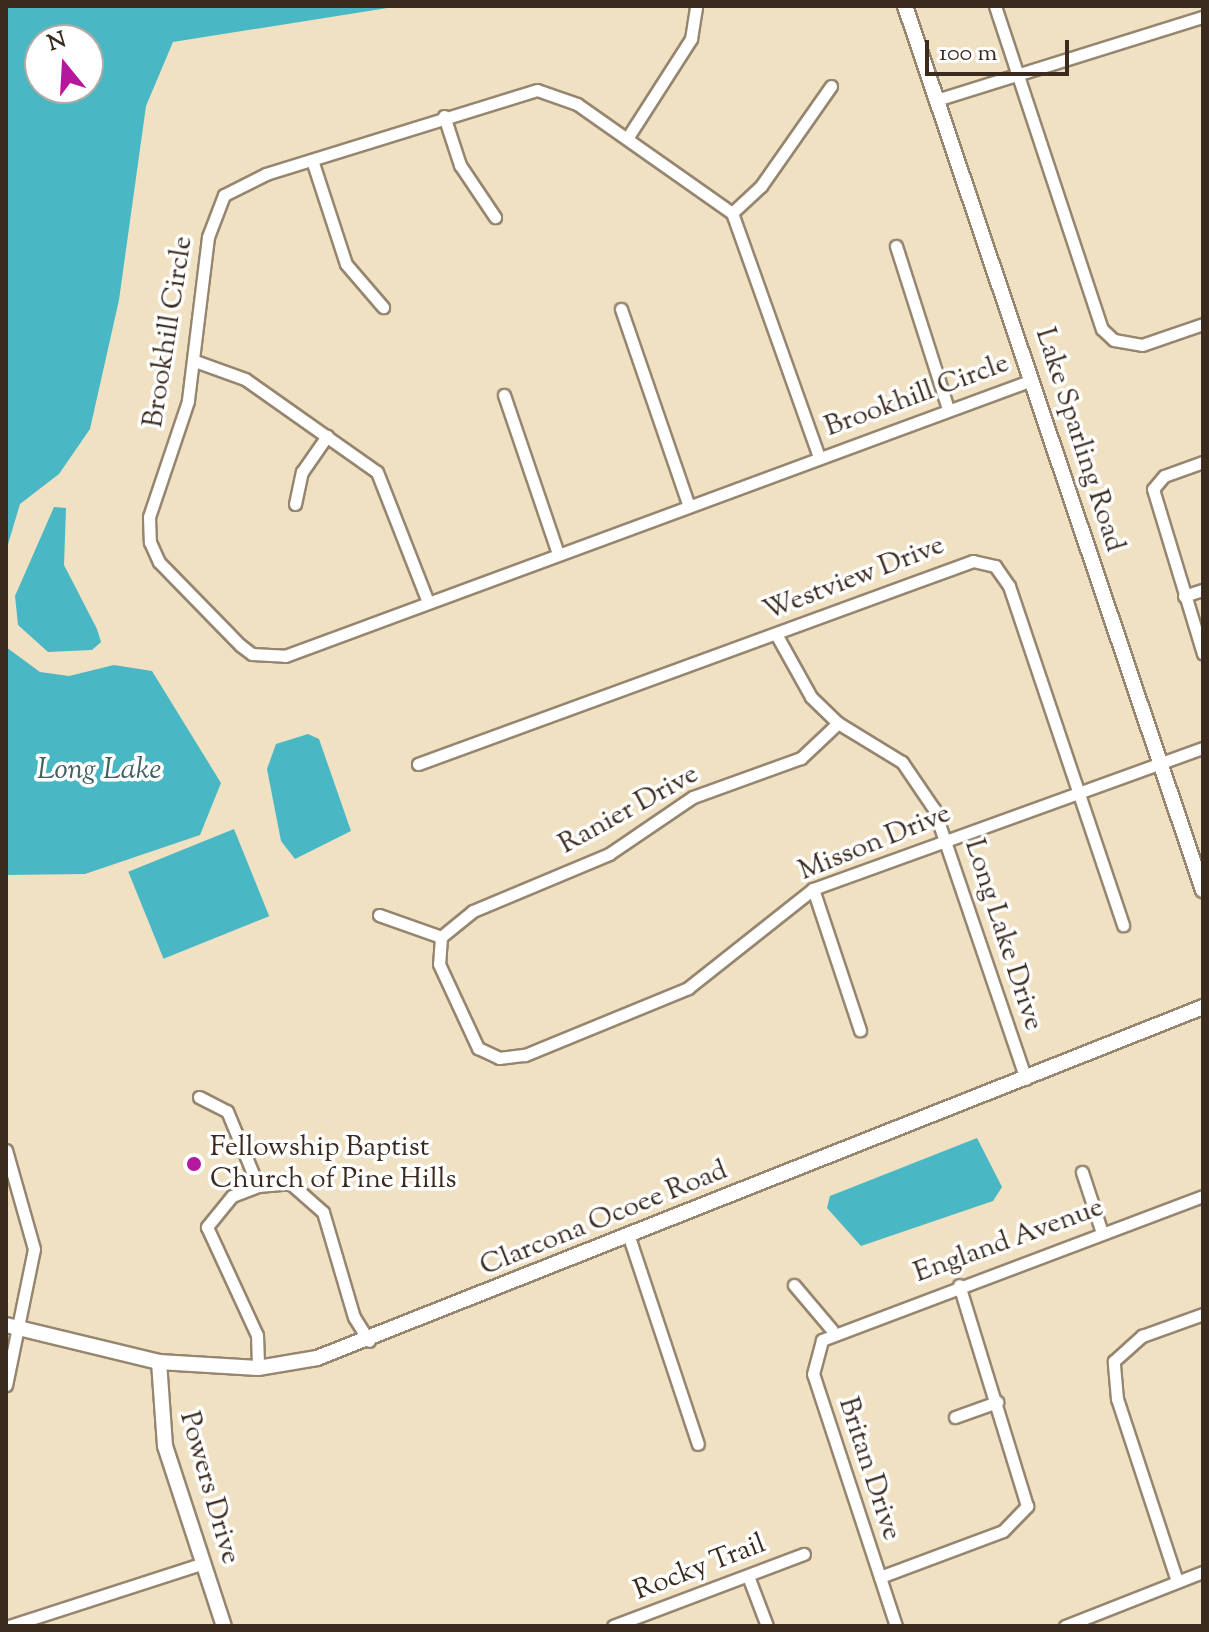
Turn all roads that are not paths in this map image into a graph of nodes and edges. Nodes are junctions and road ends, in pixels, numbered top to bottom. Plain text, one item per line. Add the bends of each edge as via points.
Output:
1 (696, 6) edge
2 (905, 6) edge
3 (995, 6) edge
4 (1203, 17) edge
5 (1017, 74) junction
6 (831, 86) dead end
7 (936, 100) junction
8 (444, 116) junction
9 (628, 137) junction
10 (312, 160) junction
11 (732, 213) junction
12 (495, 217) dead end
13 (896, 246) dead end
14 (383, 307) dead end
15 (621, 309) dead end
16 (1203, 324) edge
17 (195, 361) junction
18 (1032, 380) junction
19 (504, 395) dead end
20 (948, 409) junction
21 (327, 436) junction
22 (819, 457) junction
23 (1203, 462) edge
24 (295, 504) dead end
25 (689, 506) junction
26 (558, 554) junction
27 (1203, 590) edge
28 (1184, 596) junction
29 (428, 602) junction
30 (776, 634) junction
31 (1203, 654) edge
32 (838, 723) junction
33 (1203, 748) edge
34 (1160, 763) junction
35 (418, 764) dead end
36 (1078, 792) junction
37 (947, 839) junction
38 (813, 889) junction
39 (1203, 890) edge
40 (379, 915) dead end
41 (1123, 925) dead end
42 (441, 937) junction
43 (1203, 1007) edge
44 (860, 1030) dead end
45 (1026, 1079) junction
46 (199, 1097) dead end
47 (6, 1150) edge
48 (1082, 1172) dead end
49 (10, 1175) edge
50 (258, 1186) junction
51 (1203, 1196) edge
52 (1102, 1233) junction
53 (629, 1237) junction
54 (794, 1285) dead end
55 (959, 1285) junction
56 (1203, 1314) edge
57 (6, 1325) edge
58 (21, 1329) junction
59 (832, 1330) junction
60 (369, 1341) junction
61 (159, 1362) junction
62 (258, 1368) junction
63 (6, 1385) edge
64 (997, 1402) junction
65 (955, 1417) dead end
66 (698, 1444) dead end
67 (804, 1554) dead end
68 (204, 1563) junction
69 (1203, 1572) edge
70 (748, 1576) junction
71 (880, 1577) junction
72 (1177, 1581) junction
73 (9, 1626) edge
74 (224, 1626) edge
75 (613, 1626) edge
76 (767, 1626) edge
77 (896, 1626) edge
78 (1065, 1626) edge

1 - 9 street via 691,39
2 - 7 street, Lake Sparling Road
3 - 5 street
4 - 5 street
5 - 7 street
5 - 16 street via 1102,329 1114,340 1142,345
6 - 11 street via 761,186
7 - 18 street, Lake Sparling Road
8 - 9 street, Brookhill Circle via 537,90 558,93
8 - 10 street, Brookhill Circle
8 - 12 street via 460,165
9 - 11 street, Brookhill Circle
10 - 14 street via 346,264
10 - 17 street, Brookhill Circle via 224,195 208,237
11 - 22 street, Brookhill Circle
13 - 20 street
15 - 25 street
17 - 21 street via 245,379
17 - 29 street, Brookhill Circle via 182,428 149,517 159,562 240,645 270,658
18 - 20 street, Brookhill Circle
18 - 34 street, Lake Sparling Road
19 - 26 street
20 - 22 street, Brookhill Circle
21 - 24 street via 302,472
21 - 29 street via 388,487
22 - 25 street, Brookhill Circle
23 - 28 street via 1164,476 1153,489
25 - 26 street, Brookhill Circle
26 - 29 street, Brookhill Circle
27 - 28 street
28 - 31 street
30 - 32 street, Long Lake Drive via 790,667
30 - 35 street, Westview Drive
30 - 36 street, Westview Drive via 949,566 995,566 1009,586
32 - 37 street, Long Lake Drive via 902,762
32 - 42 street, Ranier Drive via 801,758 693,797 609,854 473,911
33 - 34 street, Misson Drive
34 - 36 street, Misson Drive
34 - 39 street, Lake Sparling Road
36 - 37 street, Misson Drive
36 - 41 street, Westview Drive
37 - 38 street, Misson Drive
37 - 45 street, Long Lake Drive
38 - 42 street, Misson Drive via 688,988 525,1055 499,1058 478,1048 439,964
38 - 44 street
40 - 42 street
43 - 45 street, Clarcona Ocoee Road
45 - 53 street, Clarcona Ocoee Road
46 - 50 street via 227,1111
47 - 49 street
48 - 52 street
49 - 58 street via 34,1249
50 - 60 street via 290,1183 323,1212 354,1317
50 - 62 street via 232,1196 207,1227 257,1335
51 - 52 street, England Avenue
52 - 55 street, England Avenue
53 - 60 street, Clarcona Ocoee Road
53 - 66 street
54 - 59 street
55 - 59 street, England Avenue
55 - 64 street
56 - 72 street via 1142,1336 1114,1361 1117,1399
57 - 58 street, Clarcona Ocoee Road
58 - 61 street, Clarcona Ocoee Road
58 - 63 street
59 - 71 street, Britan Drive via 815,1354 813,1374
60 - 62 street, Clarcona Ocoee Road
61 - 62 street, Clarcona Ocoee Road
61 - 68 street, Powers Drive via 165,1446
64 - 65 street
64 - 71 street via 1027,1490 1018,1519
67 - 70 street, Rocky Trail
68 - 73 street
68 - 74 street, Powers Drive
69 - 72 street
70 - 75 street, Rocky Trail
70 - 76 street
71 - 77 street, Britan Drive
72 - 78 street

